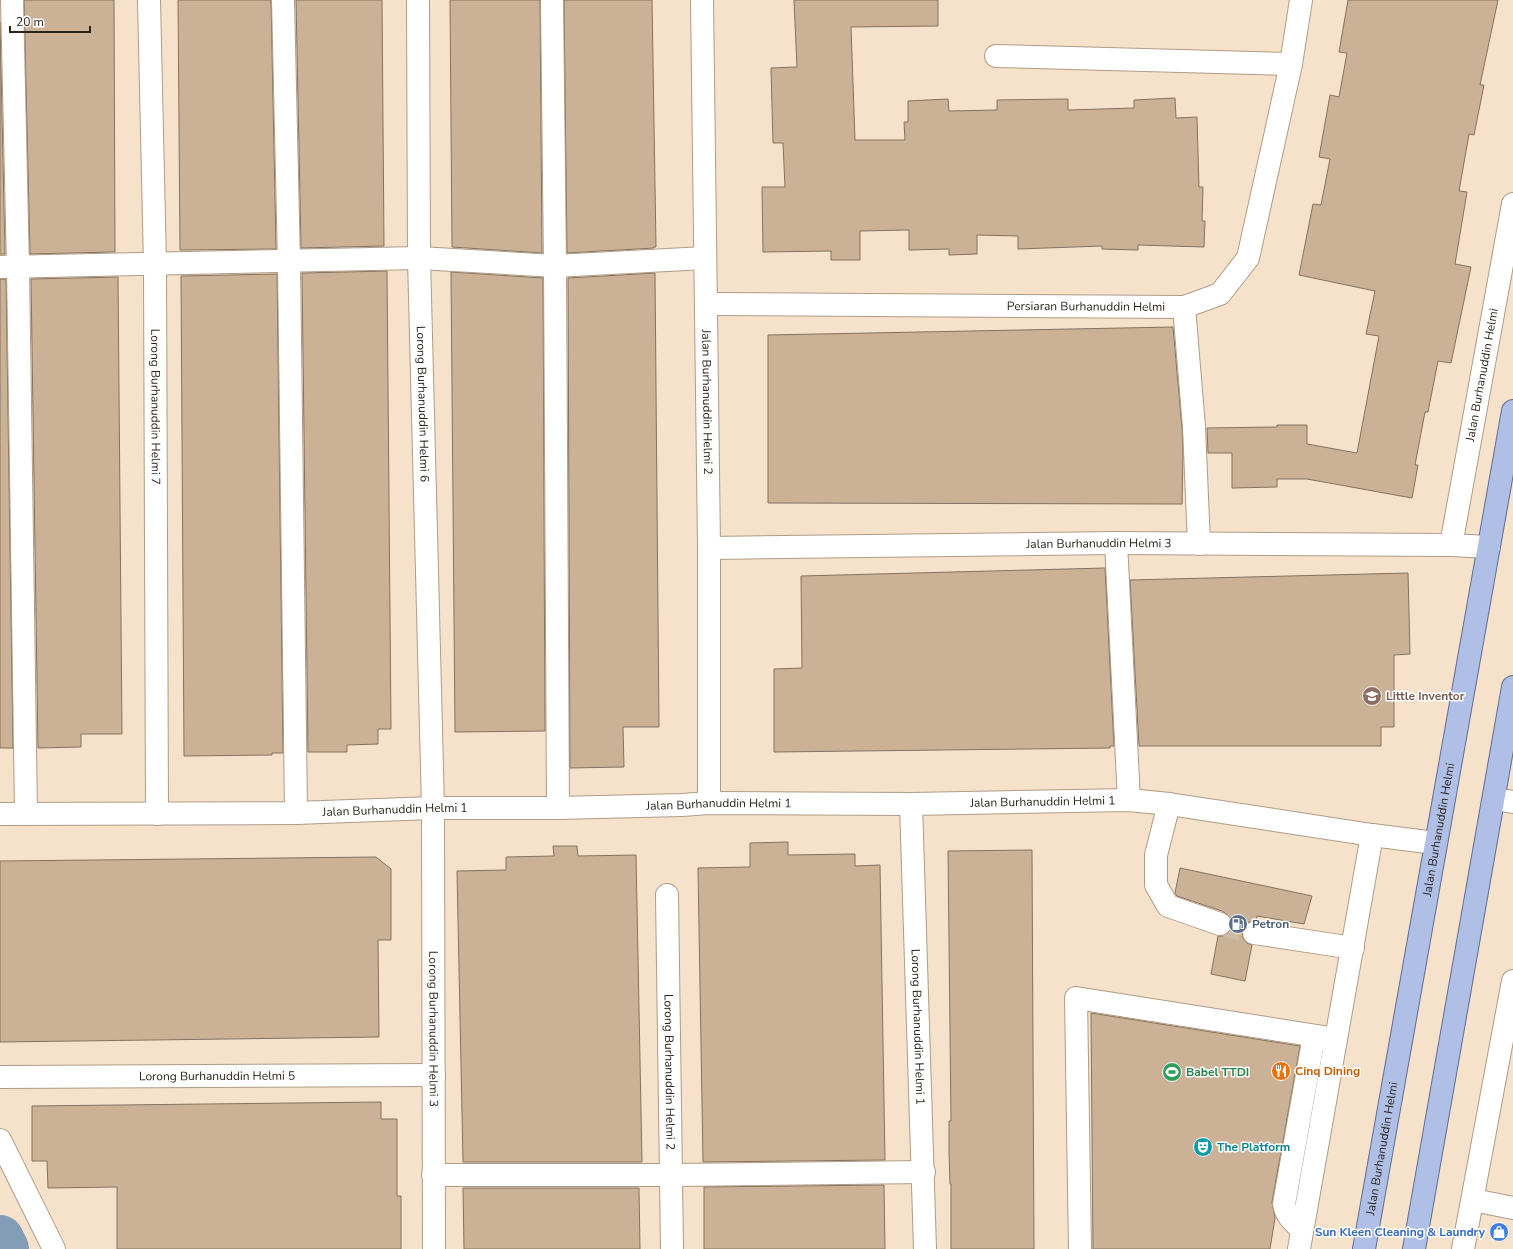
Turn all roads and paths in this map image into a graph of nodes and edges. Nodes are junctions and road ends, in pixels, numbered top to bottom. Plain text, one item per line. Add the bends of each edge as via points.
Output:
1 (12, 0) edge
2 (149, 0) edge
3 (283, 0) edge
4 (418, 0) edge
5 (552, 0) edge
6 (702, 0) edge
7 (1301, 0) edge
8 (996, 56) dead end
9 (1291, 64) junction
10 (1513, 204) edge
11 (418, 258) junction
12 (705, 258) junction
13 (289, 262) junction
14 (155, 264) junction
15 (556, 266) junction
16 (9, 267) edge
17 (706, 304) junction
18 (1184, 307) junction
19 (1513, 411) edge
20 (1116, 544) junction
21 (1198, 544) junction
22 (1452, 545) junction
23 (1489, 547) junction
24 (709, 548) junction
25 (1513, 687) edge
26 (1129, 800) junction
27 (1503, 800) edge
28 (709, 803) junction
29 (911, 804) junction
30 (1169, 804) junction
31 (433, 808) junction
32 (558, 808) junction
33 (296, 813) junction
34 (0, 814) edge
35 (26, 814) junction
36 (157, 814) junction
37 (1372, 835) junction
38 (1435, 843) junction
39 (667, 895) dead end
40 (1220, 924) tunnel mouth
41 (1254, 933) tunnel mouth
42 (1353, 948) junction
43 (1513, 981) edge
44 (1314, 1036) junction
45 (1336, 1039) junction
46 (434, 1074) junction
47 (0, 1076) edge
48 (0, 1140) edge
49 (924, 1172) junction
50 (433, 1175) junction
51 (670, 1175) junction
52 (1472, 1200) junction
53 (1513, 1208) edge
54 (1301, 1239) edge
55 (54, 1249) edge
56 (434, 1249) edge
57 (672, 1249) edge
58 (925, 1249) edge
59 (1080, 1249) edge
60 (1364, 1249) edge
61 (1414, 1249) edge
62 (1464, 1249) edge

1 - 16 street
2 - 14 street, Lorong Burhanuddin Helmi 7
3 - 13 street
4 - 11 street, Lorong Burhanuddin Helmi 6
5 - 15 street
6 - 12 street, Jalan Burhanuddin Helmi 2
7 - 9 street, Persiaran Burhanuddin Helmi
8 - 9 street
9 - 18 street, Persiaran Burhanuddin Helmi via 1248,258 1220,294
10 - 22 street, Jalan Burhanuddin Helmi
11 - 13 street
11 - 15 street
11 - 31 street, Lorong Burhanuddin Helmi 6
12 - 15 street
12 - 17 street, Jalan Burhanuddin Helmi 2
13 - 14 street
13 - 33 street
14 - 16 street
14 - 36 street, Lorong Burhanuddin Helmi 7
15 - 32 street
16 - 35 street
17 - 18 street, Persiaran Burhanuddin Helmi
17 - 24 street, Jalan Burhanuddin Helmi 2
18 - 21 street via 1194,427
19 - 23 main road, Jalan Burhanuddin Helmi
20 - 21 street, Jalan Burhanuddin Helmi 3
20 - 24 street, Jalan Burhanuddin Helmi 3
20 - 26 street
21 - 22 street, Jalan Burhanuddin Helmi 3
22 - 23 street, Jalan Burhanuddin Helmi 3
23 - 38 main road, Jalan Burhanuddin Helmi
24 - 28 street, Jalan Burhanuddin Helmi 2
25 - 27 main road
26 - 29 street, Jalan Burhanuddin Helmi 1
26 - 30 street, Jalan Burhanuddin Helmi 1
27 - 61 main road
28 - 29 street, Jalan Burhanuddin Helmi 1
28 - 32 street, Jalan Burhanuddin Helmi 1
29 - 49 street, Lorong Burhanuddin Helmi 1
30 - 37 street, Jalan Burhanuddin Helmi 1
30 - 40 street via 1156,855 1156,884 1168,906
31 - 32 street, Jalan Burhanuddin Helmi 1
31 - 33 street, Jalan Burhanuddin Helmi 1
31 - 46 street, Lorong Burhanuddin Helmi 3
33 - 36 street, Jalan Burhanuddin Helmi 1
34 - 35 street, Jalan Burhanuddin Helmi 1
35 - 36 street, Jalan Burhanuddin Helmi 1
37 - 38 street, Jalan Burhanuddin Helmi 1
37 - 42 street
38 - 60 main road, Jalan Burhanuddin Helmi
39 - 51 street, Lorong Burhanuddin Helmi 2
41 - 42 street
42 - 45 street
43 - 52 street
44 - 45 street
44 - 54 street via 1284,1204
44 - 59 street via 1076,998
45 - 54 street
46 - 47 street, Lorong Burhanuddin Helmi 5
46 - 50 street, Lorong Burhanuddin Helmi 3
48 - 55 street
49 - 51 street
49 - 58 street, Lorong Burhanuddin Helmi 1
50 - 51 street
50 - 56 street, Lorong Burhanuddin Helmi 3
51 - 57 street, Lorong Burhanuddin Helmi 2
52 - 53 street
52 - 62 street

